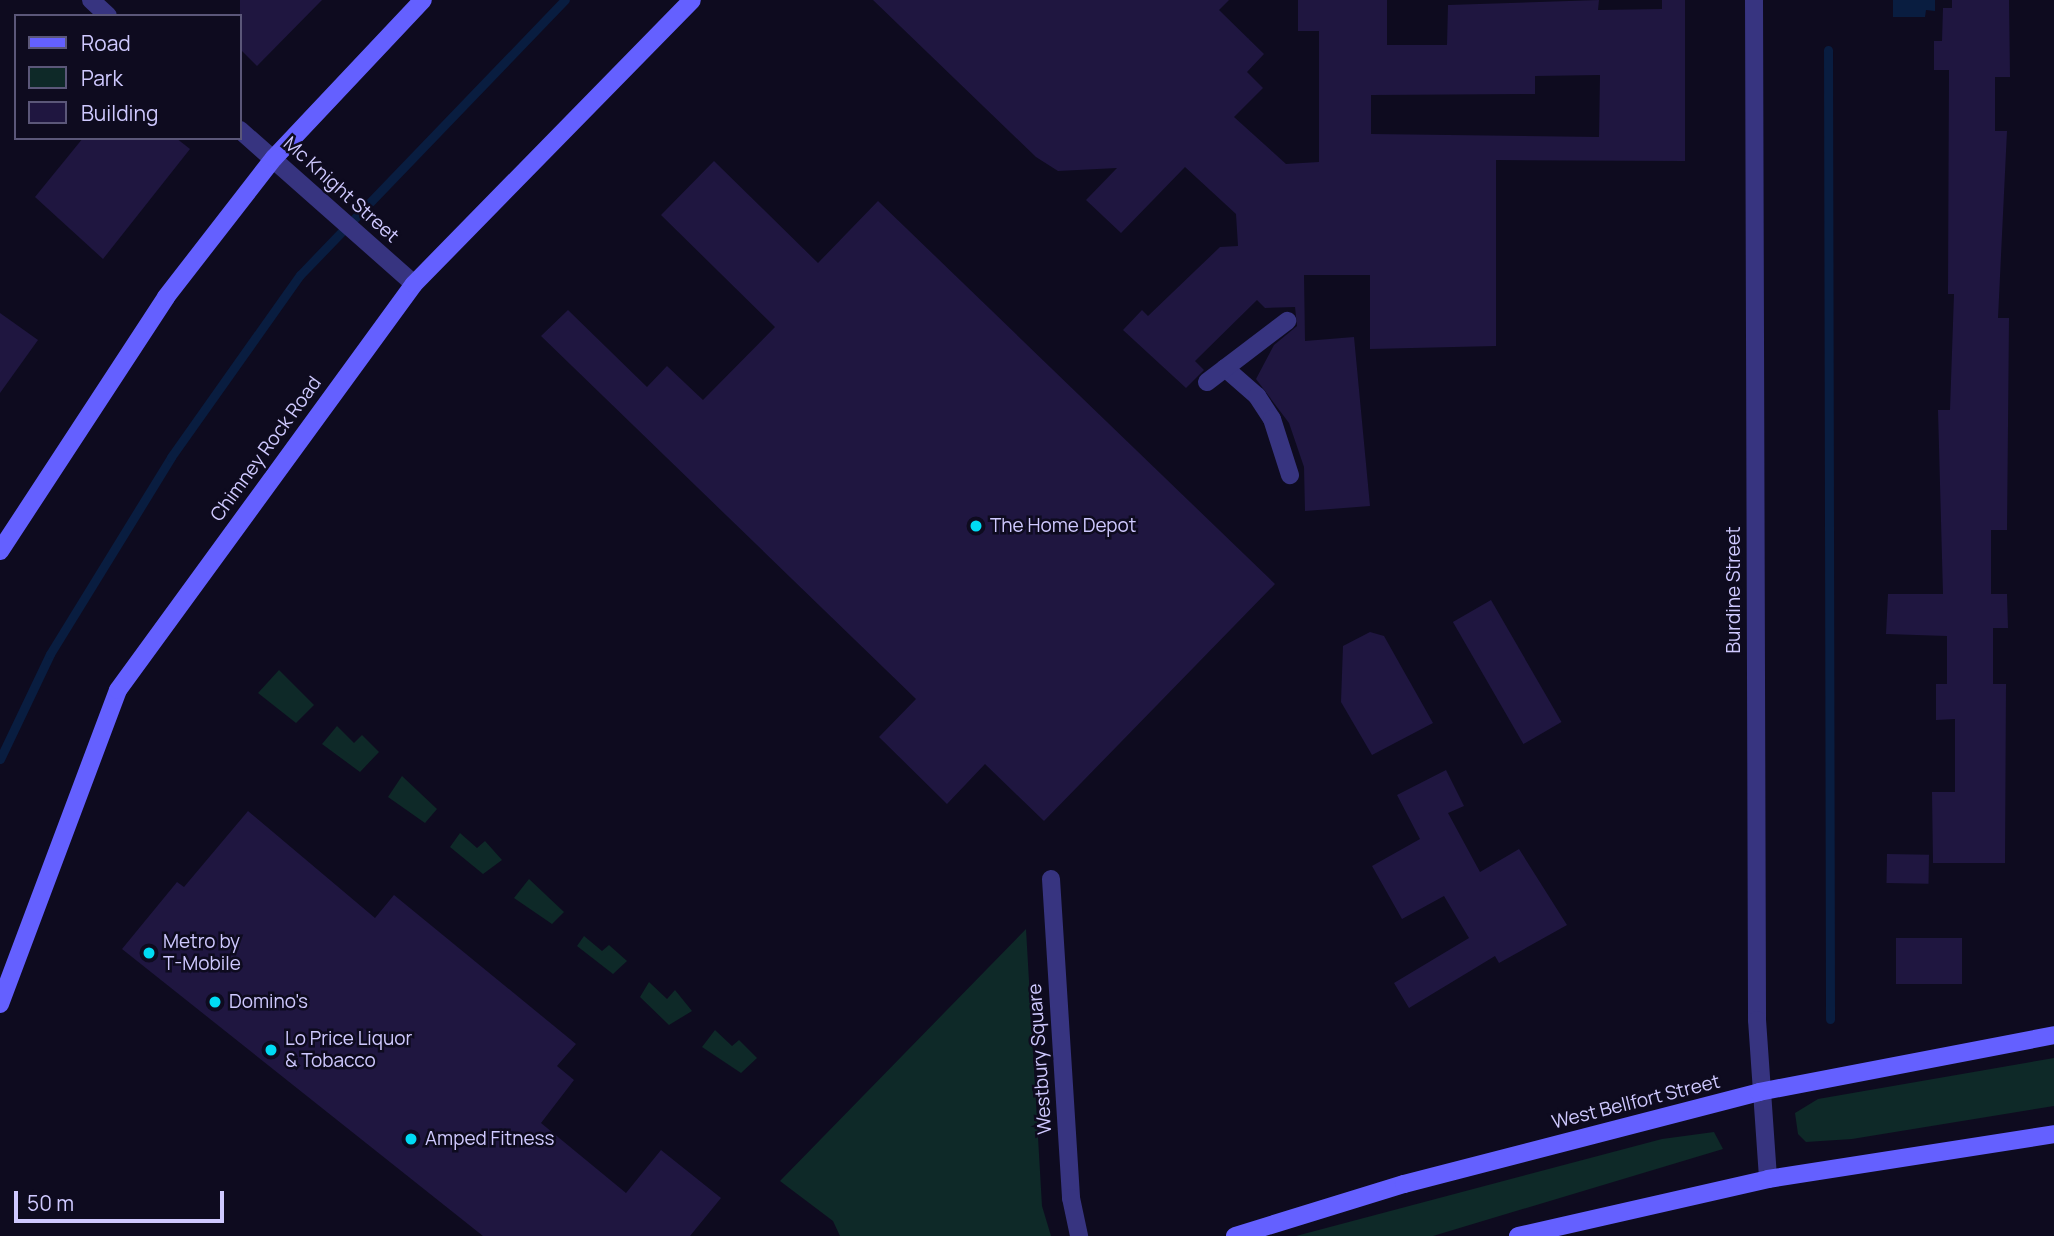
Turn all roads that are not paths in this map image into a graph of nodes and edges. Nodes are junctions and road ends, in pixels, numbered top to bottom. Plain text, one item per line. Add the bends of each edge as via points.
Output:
1 (91, 0) edge
2 (423, 0) edge
3 (692, 0) edge
4 (1754, 0) edge
5 (106, 14) edge
6 (242, 132) edge
7 (274, 158) junction
8 (414, 284) junction
9 (1287, 321) dead end
10 (1225, 368) junction
11 (1207, 382) dead end
12 (1290, 475) dead end
13 (0, 551) edge
14 (1051, 879) dead end
15 (0, 1004) edge
16 (2054, 1035) edge
17 (1759, 1092) junction
18 (2054, 1134) edge
19 (1768, 1180) junction
20 (1080, 1236) edge
21 (1235, 1236) edge
22 (1518, 1236) edge

1 - 5 street
2 - 7 main road
3 - 8 main road, Chimney Rock Road
4 - 17 street, Burdine Street
6 - 7 street, Mc Knight Street
7 - 8 street, Mc Knight Street
7 - 13 main road via 98,394
8 - 15 main road, Chimney Rock Road via 118,690
9 - 10 street
10 - 11 street
10 - 12 street via 1257,396 1272,419
14 - 20 street, Westbury Square via 1071,1198
16 - 17 main road, West Bellfort Street
17 - 19 street, Burdine Street
17 - 21 main road, West Bellfort Street via 1404,1184
18 - 19 main road
19 - 22 main road

